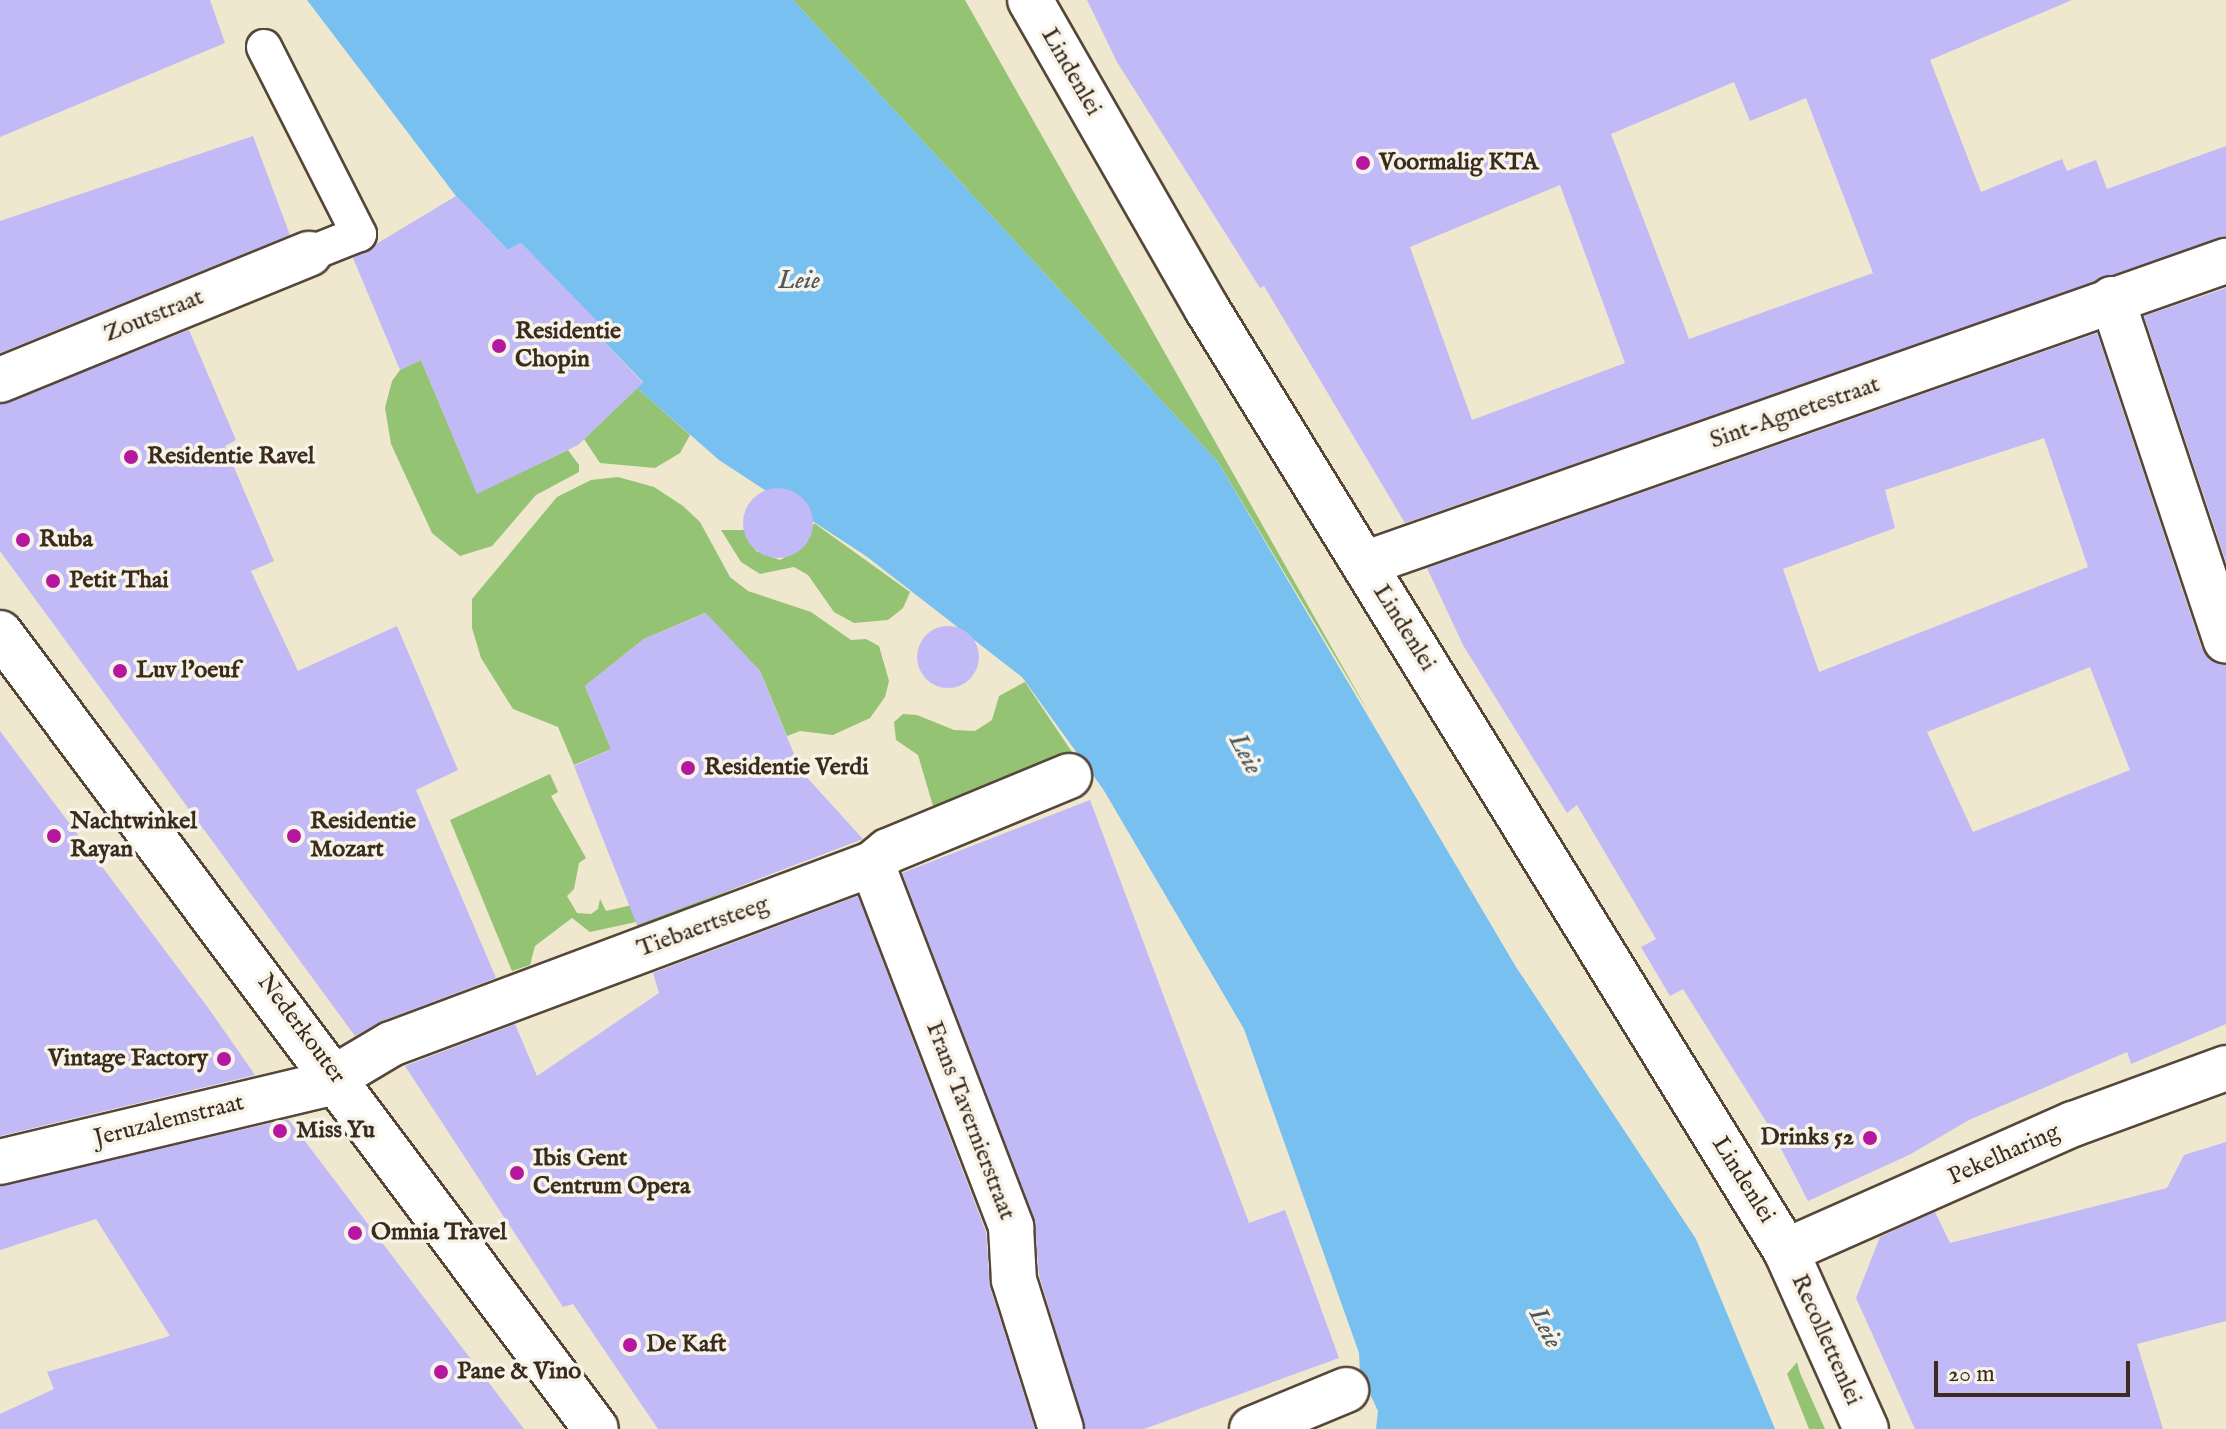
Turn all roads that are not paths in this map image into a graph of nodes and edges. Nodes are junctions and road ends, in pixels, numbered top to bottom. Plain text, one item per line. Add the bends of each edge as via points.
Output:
1 (1030, 0) edge
2 (264, 47) dead end
3 (309, 254) joint
4 (2226, 261) edge
5 (2112, 299) junction
6 (0, 380) edge
7 (1364, 564) junction
8 (0, 633) edge
9 (2226, 641) edge
10 (1069, 776) dead end
11 (872, 864) junction
12 (2226, 1068) edge
13 (337, 1077) junction
14 (0, 1162) edge
15 (1786, 1251) junction
16 (1346, 1390) dead end
17 (596, 1429) edge
18 (1061, 1429) edge
19 (1252, 1429) edge
20 (1866, 1429) edge

1 - 7 street, Lindenlei via 1207,309
2 - 3 lane via 359,234
3 - 6 street, Zoutstraat
4 - 5 street, Sint-Agnetestraat
5 - 7 street, Sint-Agnetestraat
5 - 9 street
7 - 15 street, Lindenlei
8 - 13 street, Nederkouter
10 - 11 street, Tiebaertsteeg via 888,851
11 - 13 street, Tiebaertsteeg via 391,1044
11 - 18 street, Frans Tavernierstraat via 1011,1227 1014,1280
12 - 15 street, Pekelharing via 2073,1124
13 - 14 street, Jeruzalemstraat via 322,1085
13 - 17 street, Nederkouter
15 - 20 street, Recollettenlei
16 - 19 street

